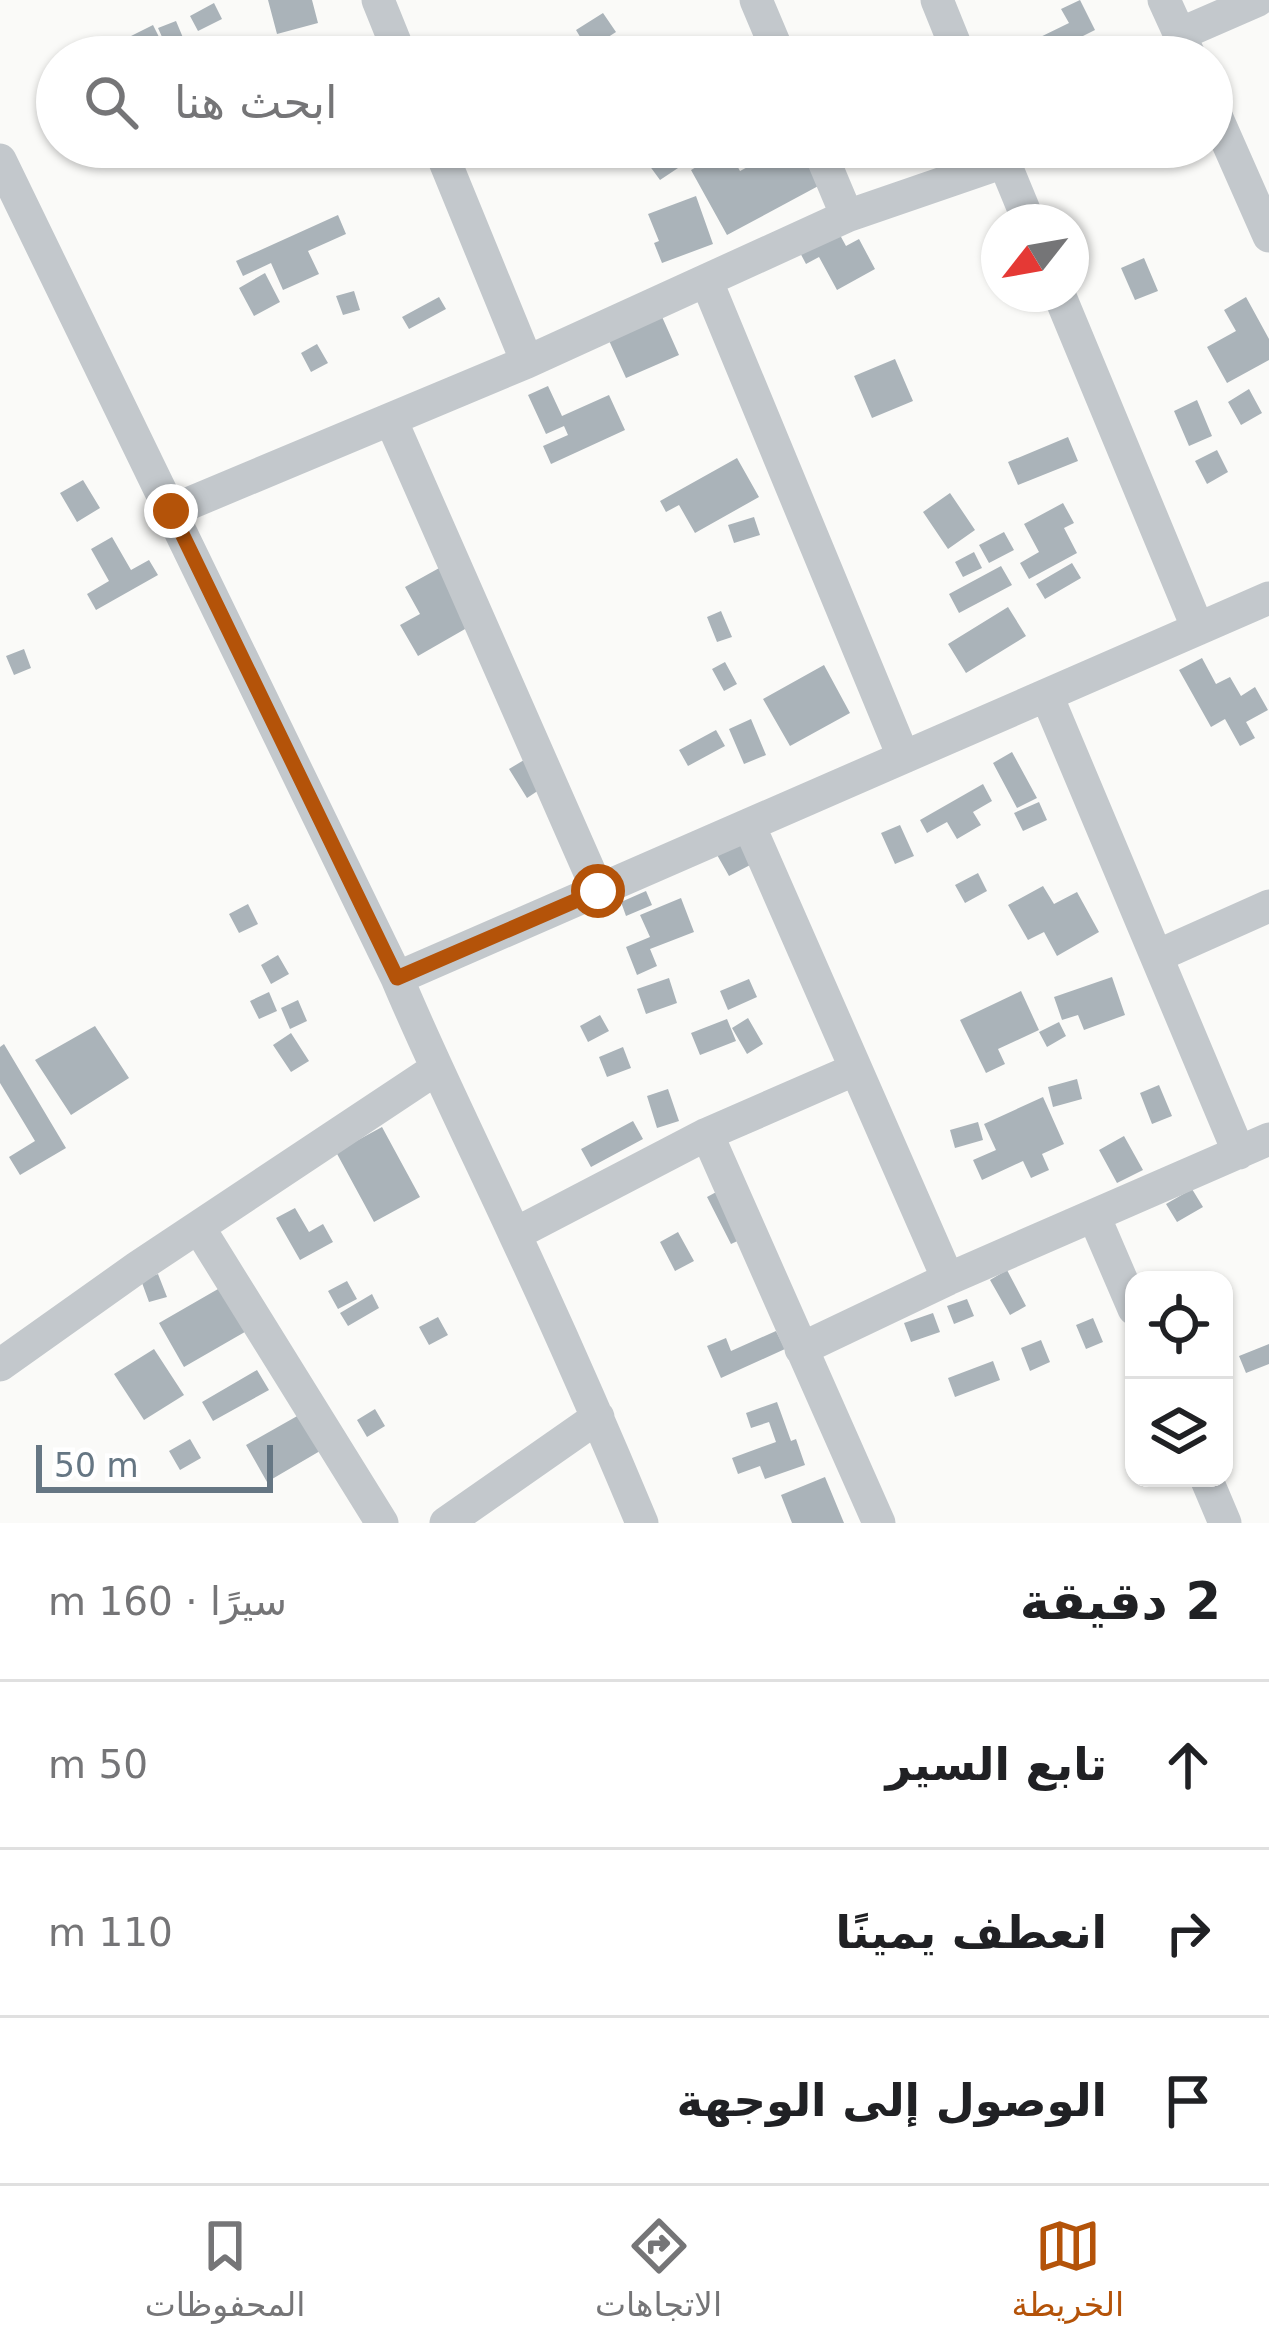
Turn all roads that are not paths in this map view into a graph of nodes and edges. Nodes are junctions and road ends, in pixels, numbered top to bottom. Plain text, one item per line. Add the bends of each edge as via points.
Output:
1 (378, 0) edge
2 (756, 0) edge
3 (937, 0) edge
4 (1165, 0) edge
5 (1258, 0) edge
6 (393, 36) edge
7 (771, 36) edge
8 (952, 36) edge
9 (1181, 36) edge
10 (1201, 36) edge
11 (1233, 155) edge
12 (0, 160) edge
13 (448, 168) edge
14 (827, 168) edge
15 (966, 168) edge
16 (1007, 168) edge
17 (1022, 204) edge
18 (847, 216) junction
19 (1269, 236) edge
20 (707, 282) junction
21 (1066, 312) edge
22 (527, 362) junction
23 (391, 420) junction
24 (171, 511) junction
25 (1269, 598) edge
26 (1198, 629) junction
27 (1046, 695) junction
28 (903, 756) junction
29 (749, 825) junction
30 (598, 891) junction
31 (1269, 906) edge
32 (1157, 956) junction
33 (397, 978) junction
34 (436, 1069) junction
35 (856, 1069) junction
36 (707, 1134) junction
37 (1254, 1146) edge
38 (1094, 1216) junction
39 (199, 1228) junction
40 (515, 1234) junction
41 (948, 1279) junction
42 (1125, 1288) edge
43 (801, 1349) junction
44 (0, 1365) edge
45 (598, 1417) junction
46 (1210, 1487) edge
47 (382, 1523) edge
48 (446, 1523) edge
49 (642, 1523) edge
50 (879, 1523) edge
51 (1225, 1523) edge

1 - 6 street
2 - 7 street
3 - 8 street
4 - 9 street
5 - 10 street
11 - 19 street
12 - 24 street
13 - 22 street
14 - 18 street
15 - 18 street
16 - 17 street
18 - 20 street
20 - 22 street
20 - 28 street
21 - 26 street
22 - 23 street
23 - 24 street
23 - 30 street
24 - 33 street
25 - 26 street
26 - 27 street
27 - 28 street
27 - 32 street
28 - 29 street
29 - 30 street
29 - 35 street
30 - 33 street
31 - 32 street
32 - 37 street
33 - 34 street
34 - 39 street
34 - 40 street
35 - 36 street
35 - 41 street
36 - 40 street
36 - 43 street
37 - 38 street
38 - 41 street
38 - 42 street
39 - 44 street
39 - 47 street
40 - 45 street
41 - 43 street
43 - 50 street
45 - 48 street
45 - 49 street
46 - 51 street

